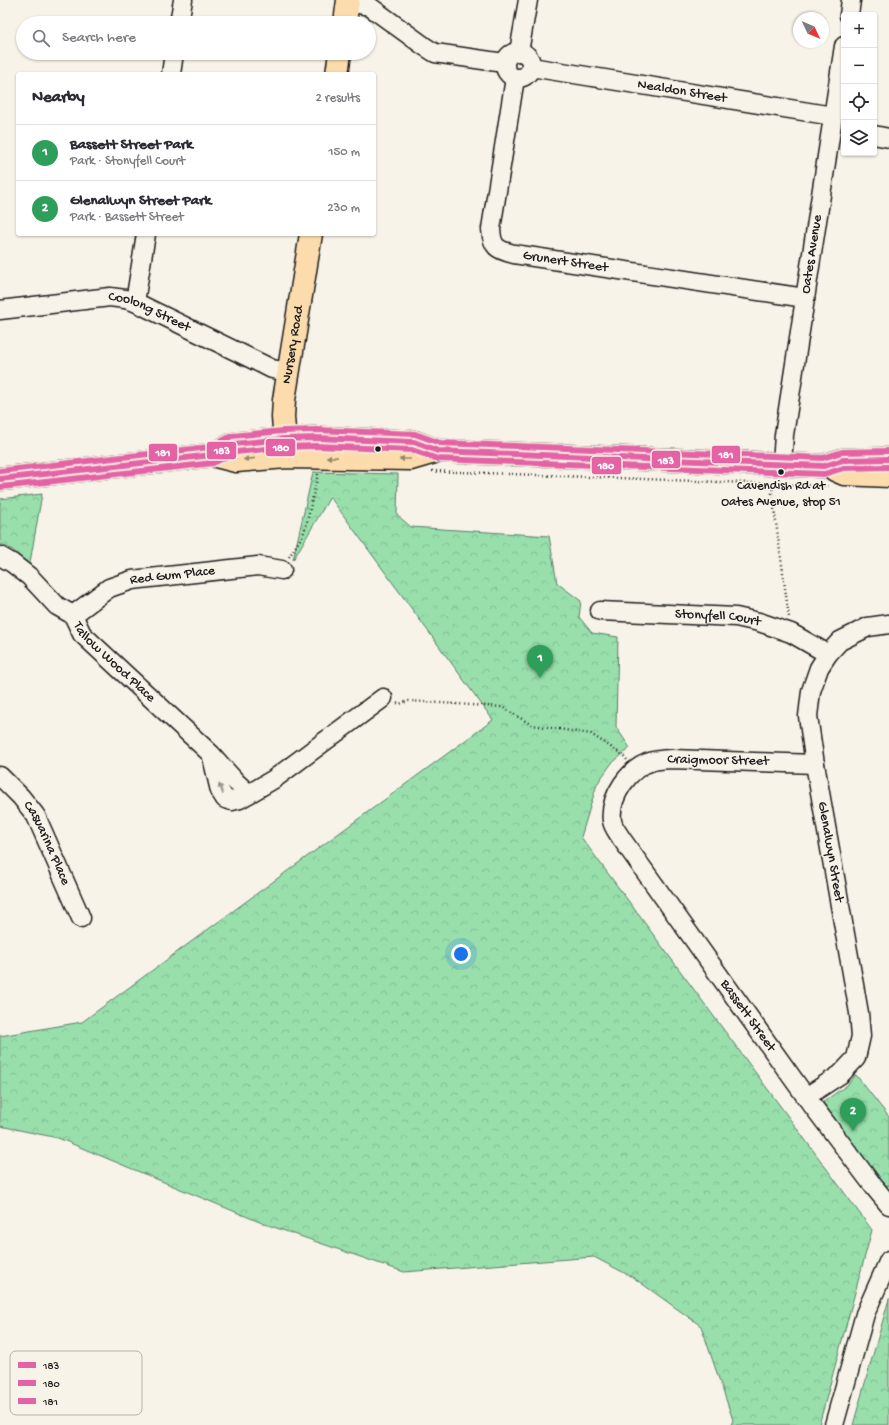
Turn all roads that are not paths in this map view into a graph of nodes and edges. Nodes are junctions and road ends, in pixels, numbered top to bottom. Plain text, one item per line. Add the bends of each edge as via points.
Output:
1 (182, 0) edge
2 (528, 0) edge
3 (851, 0) edge
4 (347, 8) edge
5 (849, 12) edge
6 (180, 16) edge
7 (844, 48) edge
8 (519, 52) junction
9 (173, 60) edge
10 (339, 60) edge
11 (504, 63) junction
12 (531, 67) junction
13 (171, 72) edge
14 (336, 72) edge
15 (515, 78) junction
16 (836, 124) edge
17 (877, 136) edge
18 (889, 138) edge
19 (146, 236) edge
20 (312, 236) edge
21 (805, 298) junction
22 (135, 302) junction
23 (0, 310) edge
24 (289, 372) junction
25 (286, 448) junction
26 (889, 459) edge
27 (782, 464) junction
28 (824, 466) junction
29 (889, 476) edge
30 (0, 479) edge
31 (0, 556) edge
32 (282, 570) road end
33 (600, 611) dead end
34 (73, 615) junction
35 (889, 624) edge
36 (828, 654) junction
37 (383, 698) road end
38 (815, 764) junction
39 (0, 776) edge
40 (612, 823) joint
41 (81, 918) dead end
42 (806, 1097) junction
43 (889, 1205) edge
44 (889, 1260) edge
45 (834, 1425) edge

1 - 6 street
2 - 8 street
3 - 5 street
4 - 11 street via 369,6 435,53
7 - 16 street, Oates Avenue
8 - 11 street via 509,55
8 - 12 street via 528,57
9 - 13 street
10 - 14 main road
11 - 15 street via 507,72
12 - 15 street via 525,76
12 - 16 street, Nealdon Street
15 - 21 street, Grunert Street via 491,229 496,247 514,254
16 - 21 street, Oates Avenue
17 - 18 street
19 - 22 street
20 - 24 main road, Nursery Road
21 - 27 street, Oates Avenue
22 - 23 street, Coolong Street via 110,297
22 - 24 street, Coolong Street via 262,364
24 - 25 main road, Nursery Road via 283,410
25 - 27 main road via 411,459 438,451
25 - 30 main road via 234,444 212,455
26 - 28 main road via 843,460
27 - 28 main road
28 - 29 main road via 844,474
31 - 34 street, Tallow Wood Place via 30,577 57,606
32 - 34 street, Red Gum Place via 258,566 132,580 109,588
33 - 36 street, Stonyfell Court via 736,617 791,633
34 - 37 street, Tallow Wood Place via 82,634 211,754 220,791 225,799 232,801 274,779
35 - 36 street, Glenalwyn Street via 868,627 840,642
36 - 38 street, Glenalwyn Street via 819,668 810,697 808,716
38 - 40 street, Craigmoor Street via 672,759 652,761 636,770 621,784 613,806
38 - 42 street, Glenalwyn Street via 861,1036 856,1058 841,1074
39 - 41 street, Casuarina Place via 36,816
40 - 42 street, Bassett Street via 620,838
42 - 43 street, Bassett Street
44 - 45 street via 866,1314

